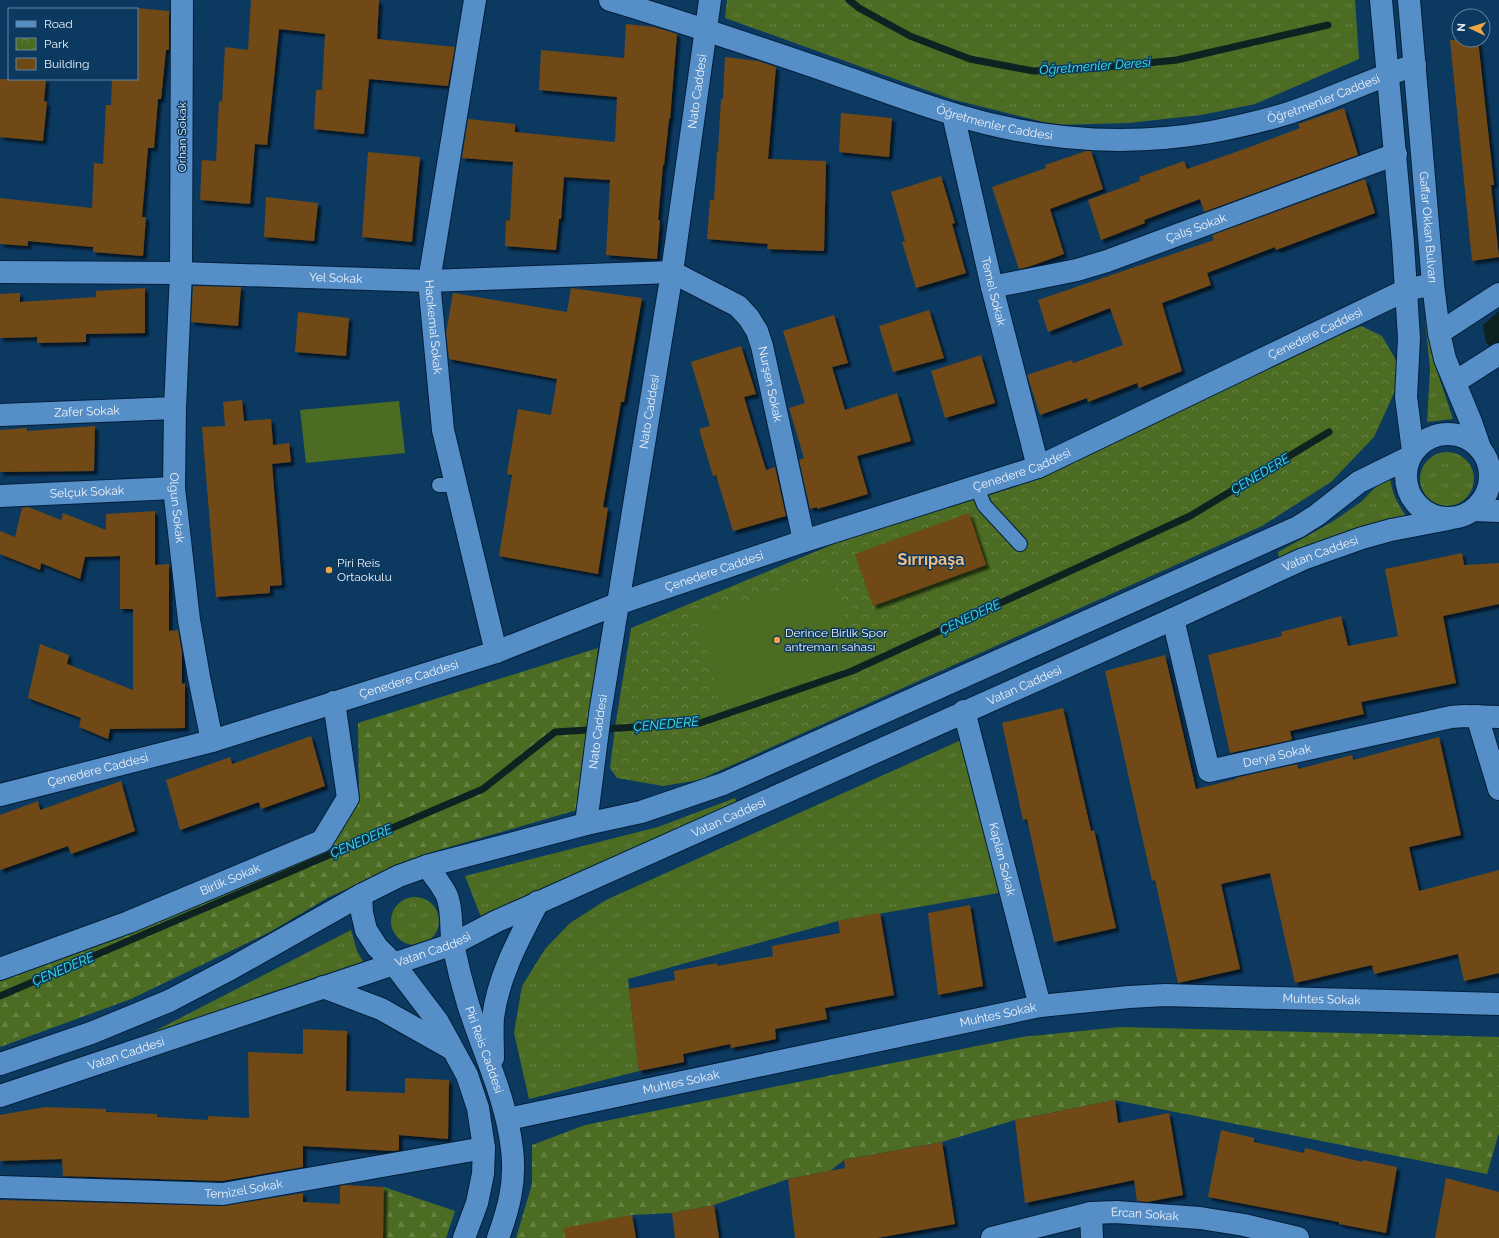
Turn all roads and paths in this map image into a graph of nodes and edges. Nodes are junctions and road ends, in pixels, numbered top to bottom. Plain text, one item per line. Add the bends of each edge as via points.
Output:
1 (182, 0) edge
2 (475, 0) edge
3 (610, 0) edge
4 (710, 0) edge
5 (1381, 0) edge
6 (1409, 0) edge
7 (707, 30) junction
8 (1415, 65) junction
9 (1387, 74) junction
10 (953, 114) junction
11 (1396, 154) junction
12 (0, 272) edge
13 (672, 272) junction
14 (181, 273) junction
15 (429, 281) junction
16 (1433, 284) junction
17 (992, 286) junction
18 (1406, 290) junction
19 (1499, 294) edge
20 (1439, 333) junction
21 (1499, 354) edge
22 (1455, 382) junction
23 (175, 408) junction
24 (0, 415) edge
25 (1488, 453) edge
26 (1412, 454) junction
27 (1038, 467) junction
28 (977, 487) junction
29 (174, 488) junction
30 (0, 496) edge
31 (1473, 510) junction
32 (1499, 511) edge
33 (1448, 519) junction
34 (804, 541) junction
35 (1020, 544) dead end
36 (617, 604) junction
37 (1173, 619) junction
38 (496, 652) junction
39 (334, 702) junction
40 (964, 711) junction
41 (1477, 716) junction
42 (1499, 718) edge
43 (212, 741) junction
44 (1499, 790) edge
45 (0, 795) edge
46 (586, 824) junction
47 (426, 866) junction
48 (362, 895) junction
49 (538, 902) junction
50 (453, 944) junction
51 (394, 964) junction
52 (0, 969) edge
53 (323, 987) junction
54 (1499, 1004) edge
55 (1040, 1006) junction
56 (453, 1050) junction
57 (0, 1064) edge
58 (493, 1072) junction
59 (0, 1096) edge
60 (508, 1119) junction
61 (484, 1148) junction
62 (0, 1187) edge
63 (1092, 1213) junction
64 (464, 1238) edge
65 (498, 1238) edge
66 (992, 1238) edge
67 (1092, 1238) edge
68 (1298, 1238) edge

1 - 14 street, Orhan Sokak
2 - 15 street, Hacıkemal Sokak
3 - 7 street, Öğretmenler Caddesi
4 - 7 street, Nato Caddesi
5 - 9 street
6 - 8 street, Gaffar Okkan Bulvarı
7 - 10 street, Öğretmenler Caddesi
7 - 13 street, Nato Caddesi
8 - 9 street, Öğretmenler Caddesi
8 - 16 street, Gaffar Okkan Bulvarı
9 - 10 street, Öğretmenler Caddesi via 1290,113 1239,127 1143,140 1075,139 1005,128
9 - 11 street
10 - 17 street, Temel Sokak
11 - 17 street, Çalış Sokak via 1077,270
11 - 18 street
12 - 14 street, Yel Sokak
13 - 15 street, Yel Sokak
13 - 34 street, Nurşen Sokak via 738,306 750,318 757,331
13 - 36 street, Nato Caddesi
14 - 15 street, Yel Sokak
14 - 23 street, Olgun Sokak
15 - 38 street, Hacıkemal Sokak via 448,485
16 - 18 street, Çenedere Caddesi
16 - 20 street, Gaffar Okkan Bulvarı
17 - 27 street, Temel Sokak
18 - 26 street via 1409,338 1406,397
18 - 27 street, Çenedere Caddesi
19 - 20 street
20 - 22 street, Gaffar Okkan Bulvarı via 1445,359
21 - 22 street
22 - 25 street, Gaffar Okkan Bulvarı
23 - 24 street, Zafer Sokak
23 - 29 street, Olgun Sokak
25 - 26 street via 1471,439 1459,434 1446,433 1434,435 1422,442
25 - 31 street, Vatan Caddesi via 1490,484 1482,502
26 - 33 street via 1406,471 1407,485 1412,498 1422,509 1434,516
26 - 46 street via 1359,482 1298,527 962,678 723,784 641,812
27 - 28 street, Çenedere Caddesi
28 - 34 street, Çenedere Caddesi
28 - 35 lane via 984,506
29 - 30 street, Selçuk Sokak
29 - 43 street, Olgun Sokak via 189,620
31 - 32 street, Vatan Caddesi
31 - 33 street, Vatan Caddesi
33 - 37 street, Vatan Caddesi via 1391,530 1337,546
34 - 36 street, Çenedere Caddesi
36 - 38 street, Çenedere Caddesi
36 - 46 street, Nato Caddesi
37 - 40 street, Vatan Caddesi
37 - 41 street, Derya Sokak via 1209,771 1451,717
38 - 39 street, Çenedere Caddesi
39 - 43 street, Çenedere Caddesi
39 - 52 street, Birlik Sokak via 348,798 322,841 129,922
40 - 49 street, Vatan Caddesi
40 - 55 street, Kaplan Sokak
41 - 42 street, Derya Sokak
41 - 44 street
43 - 45 street, Çenedere Caddesi
46 - 47 street
47 - 48 street via 399,876
47 - 50 street, Piri Reis Caddesi via 448,898
48 - 51 street, Piri Reis Caddesi via 362,914 366,930
48 - 57 street via 169,1001 91,1033
49 - 50 street, Vatan Caddesi
49 - 58 street via 501,982 493,1019
50 - 51 street, Vatan Caddesi
50 - 58 street, Piri Reis Caddesi via 468,1004
51 - 53 street, Vatan Caddesi
51 - 56 street, Piri Reis Caddesi via 438,1022
53 - 56 street via 381,1009
53 - 59 street, Vatan Caddesi
54 - 55 street, Muhtes Sokak via 1165,995
55 - 60 street, Muhtes Sokak
56 - 61 street, Piri Reis Caddesi via 467,1075 478,1108
58 - 60 street, Piri Reis Caddesi
60 - 65 street, Piri Reis Caddesi via 514,1179 509,1208
61 - 62 street, Temizel Sokak via 223,1194
61 - 64 street, Piri Reis Caddesi via 483,1174 477,1203
63 - 66 street, Ercan Sokak
63 - 67 street
63 - 68 street, Ercan Sokak via 1116,1212 1200,1218

